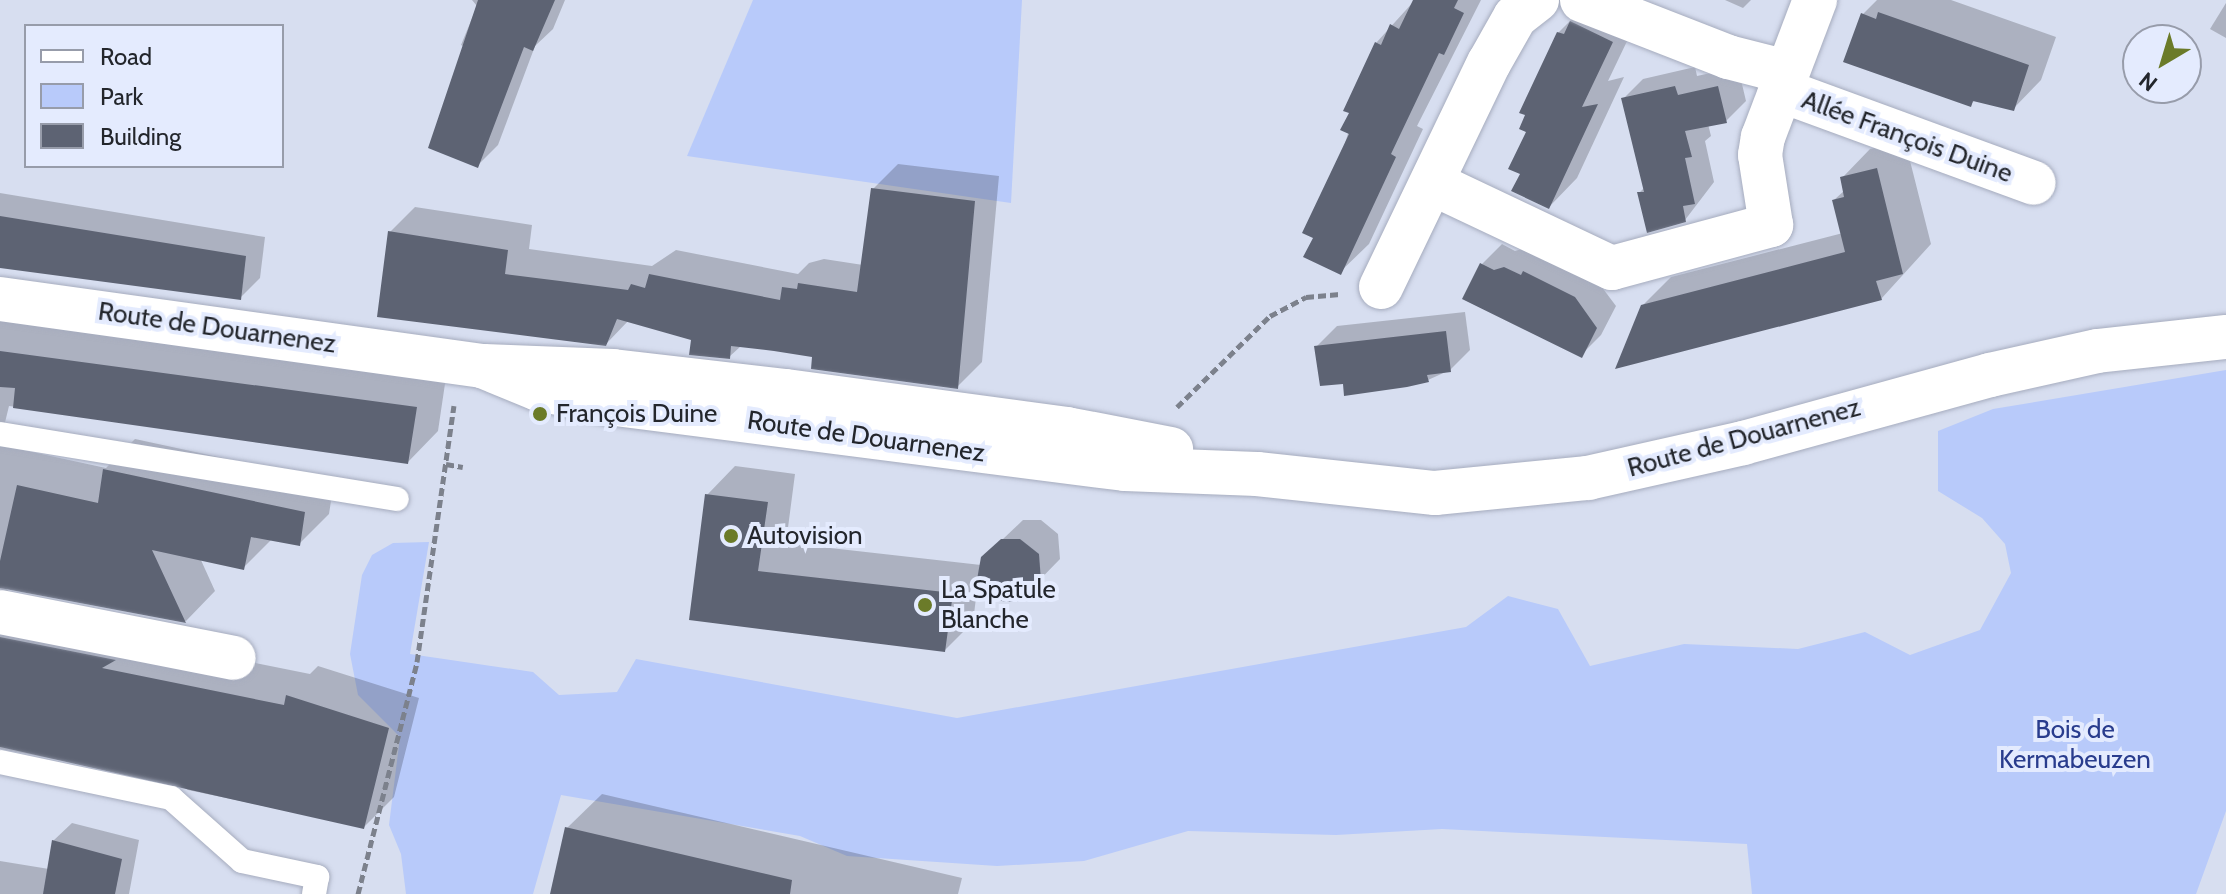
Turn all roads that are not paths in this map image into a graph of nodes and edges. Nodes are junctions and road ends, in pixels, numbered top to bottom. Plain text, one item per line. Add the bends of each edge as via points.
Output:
1 (1537, 0) edge
2 (1582, 0) edge
3 (1815, 0) edge
4 (1783, 81) junction
5 (1432, 183) junction
6 (2034, 183) dead end
7 (1381, 287) road end
8 (0, 299) edge
9 (2226, 337) edge
10 (471, 364) junction
11 (0, 434) edge
12 (1257, 474) junction
13 (397, 499) dead end
14 (0, 612) edge
15 (234, 658) dead end
16 (0, 762) edge
17 (314, 894) edge

1 - 5 main road via 1508,29
2 - 4 main road, Allée François Duine
3 - 4 main road, Allée François Duine
4 - 5 main road, Allée François Duine via 1760,155 1771,225 1644,262 1612,268
4 - 6 main road, Allée François Duine
5 - 7 main road
8 - 10 main road, Route de Douarnenez
9 - 12 main road, Route de Douarnenez via 2097,351 1588,478 1435,493
10 - 12 main road, Route de Douarnenez via 613,371 1143,441
10 - 12 main road, Route de Douarnenez via 538,389 608,403 1125,469
11 - 13 lane
14 - 15 main road
16 - 17 lane via 171,798 242,861 317,877

